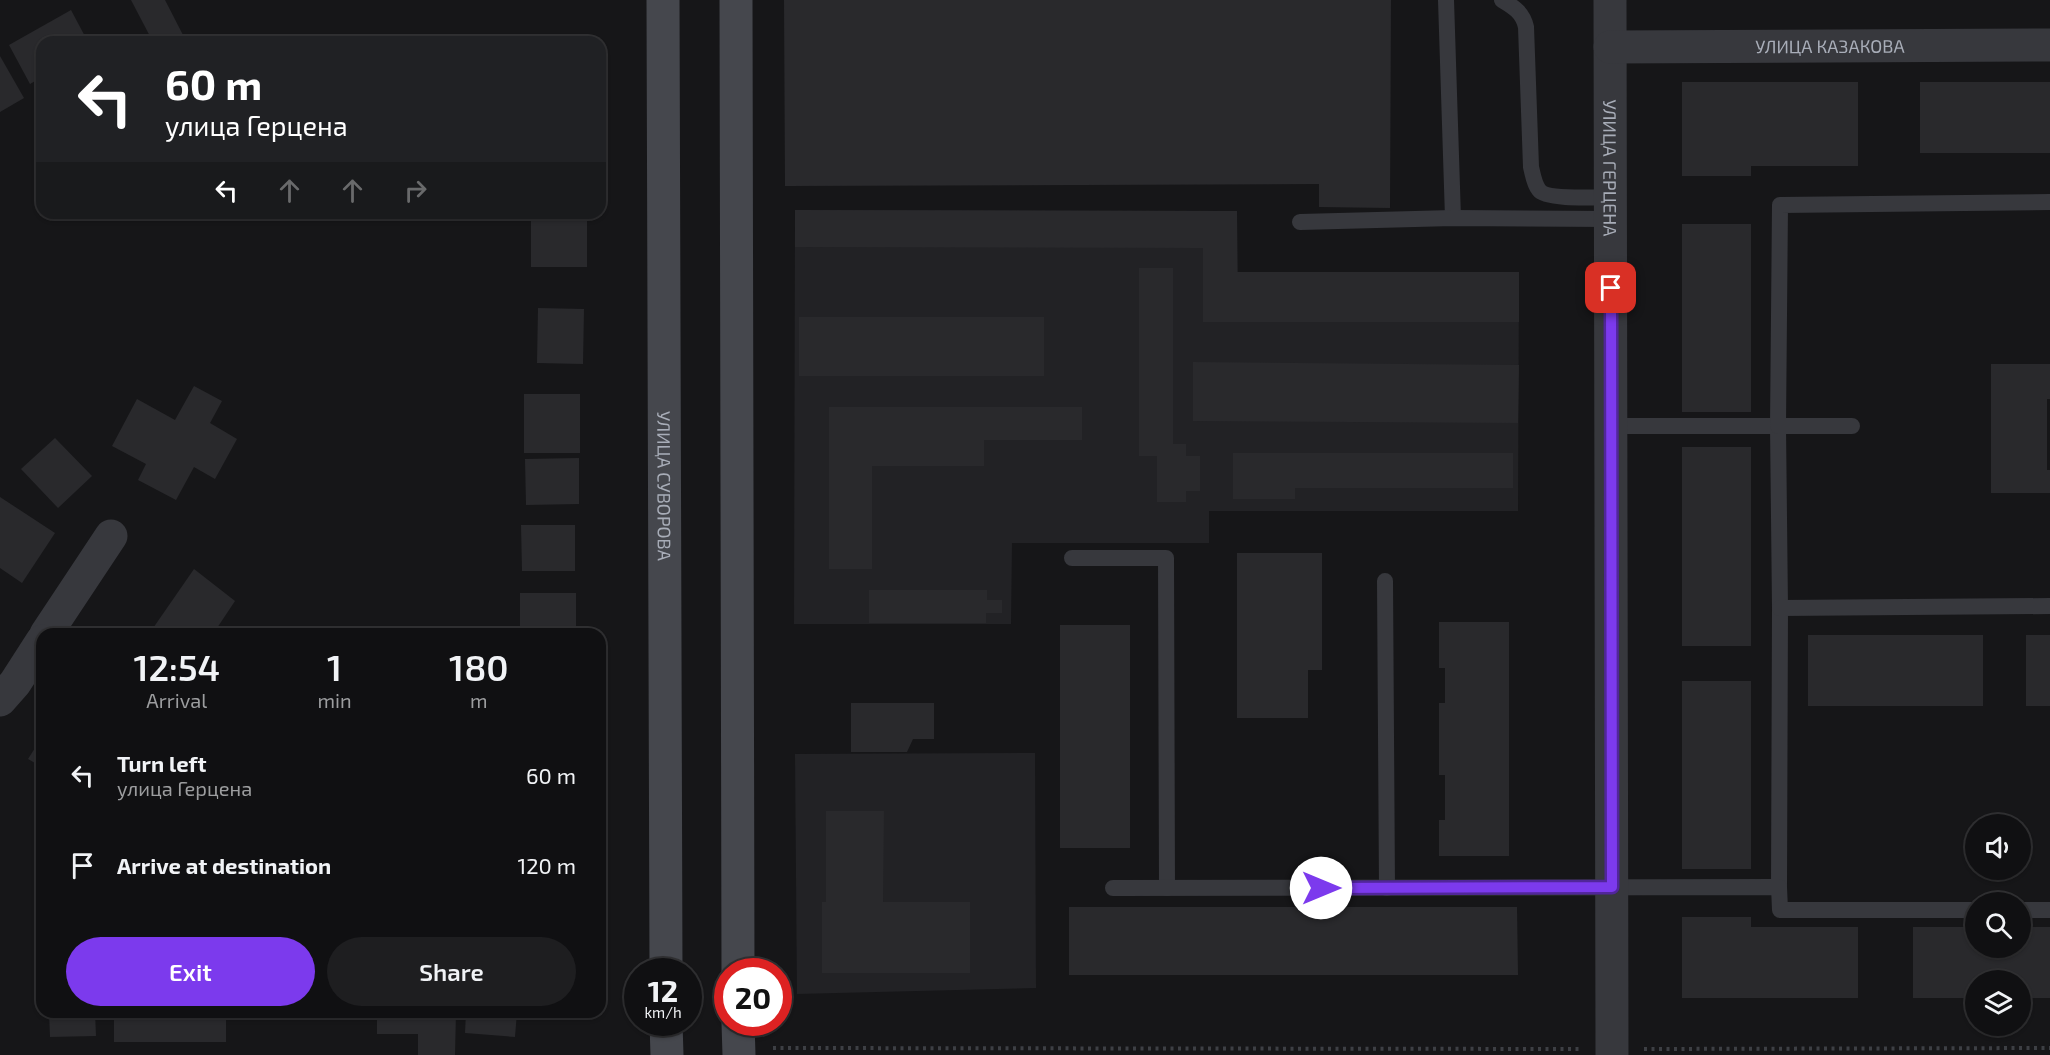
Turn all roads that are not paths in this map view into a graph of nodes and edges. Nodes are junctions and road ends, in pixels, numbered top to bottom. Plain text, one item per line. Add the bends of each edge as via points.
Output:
1 (663, 0) edge
2 (736, 0) edge
3 (1446, 0) edge
4 (1502, 0) edge
5 (1610, 0) edge
6 (2050, 45) edge
7 (1610, 47) junction
8 (1539, 192) junction
9 (2050, 202) edge
10 (1611, 208) junction
11 (1453, 218) junction
12 (1536, 218) junction
13 (1300, 222) dead end
14 (1611, 426) junction
15 (1778, 426) junction
16 (1852, 426) dead end
17 (111, 536) dead end
18 (1072, 558) dead end
19 (1385, 581) dead end
20 (2050, 606) edge
21 (1780, 608) junction
22 (50, 628) edge
23 (36, 650) edge
24 (0, 700) edge
25 (1612, 887) junction
26 (1779, 887) junction
27 (1113, 888) dead end
28 (1167, 888) junction
29 (1387, 888) junction
30 (1965, 910) edge
31 (2031, 910) edge
32 (2050, 910) edge
33 (666, 958) edge
34 (738, 958) edge
35 (666, 1036) edge
36 (738, 1036) edge
37 (1612, 1052) edge
38 (667, 1055) edge
39 (739, 1055) edge

1 - 33 main road, УЛИЦА СУВОРОВА
2 - 34 main road
3 - 11 lane
4 - 8 lane via 1524,18 1526,27 1531,167
5 - 7 street, УЛИЦА ГЕРЦЕНА
6 - 7 street, УЛИЦА КАЗАКОВА
7 - 10 street, УЛИЦА ГЕРЦЕНА
8 - 10 lane
8 - 12 lane
9 - 15 lane via 1780,205
10 - 12 lane
10 - 14 street, УЛИЦА ГЕРЦЕНА
11 - 12 lane
11 - 13 lane
14 - 15 lane
14 - 25 street, УЛИЦА ГЕРЦЕНА
15 - 16 lane
15 - 21 lane
17 - 22 street
18 - 28 lane via 1166,558
19 - 29 lane
20 - 21 lane
21 - 26 lane
23 - 24 street
25 - 26 lane
25 - 29 lane
25 - 37 street, УЛИЦА ГЕРЦЕНА
26 - 30 lane via 1780,910
27 - 28 lane
28 - 29 lane
31 - 32 lane
35 - 38 main road
36 - 39 main road

